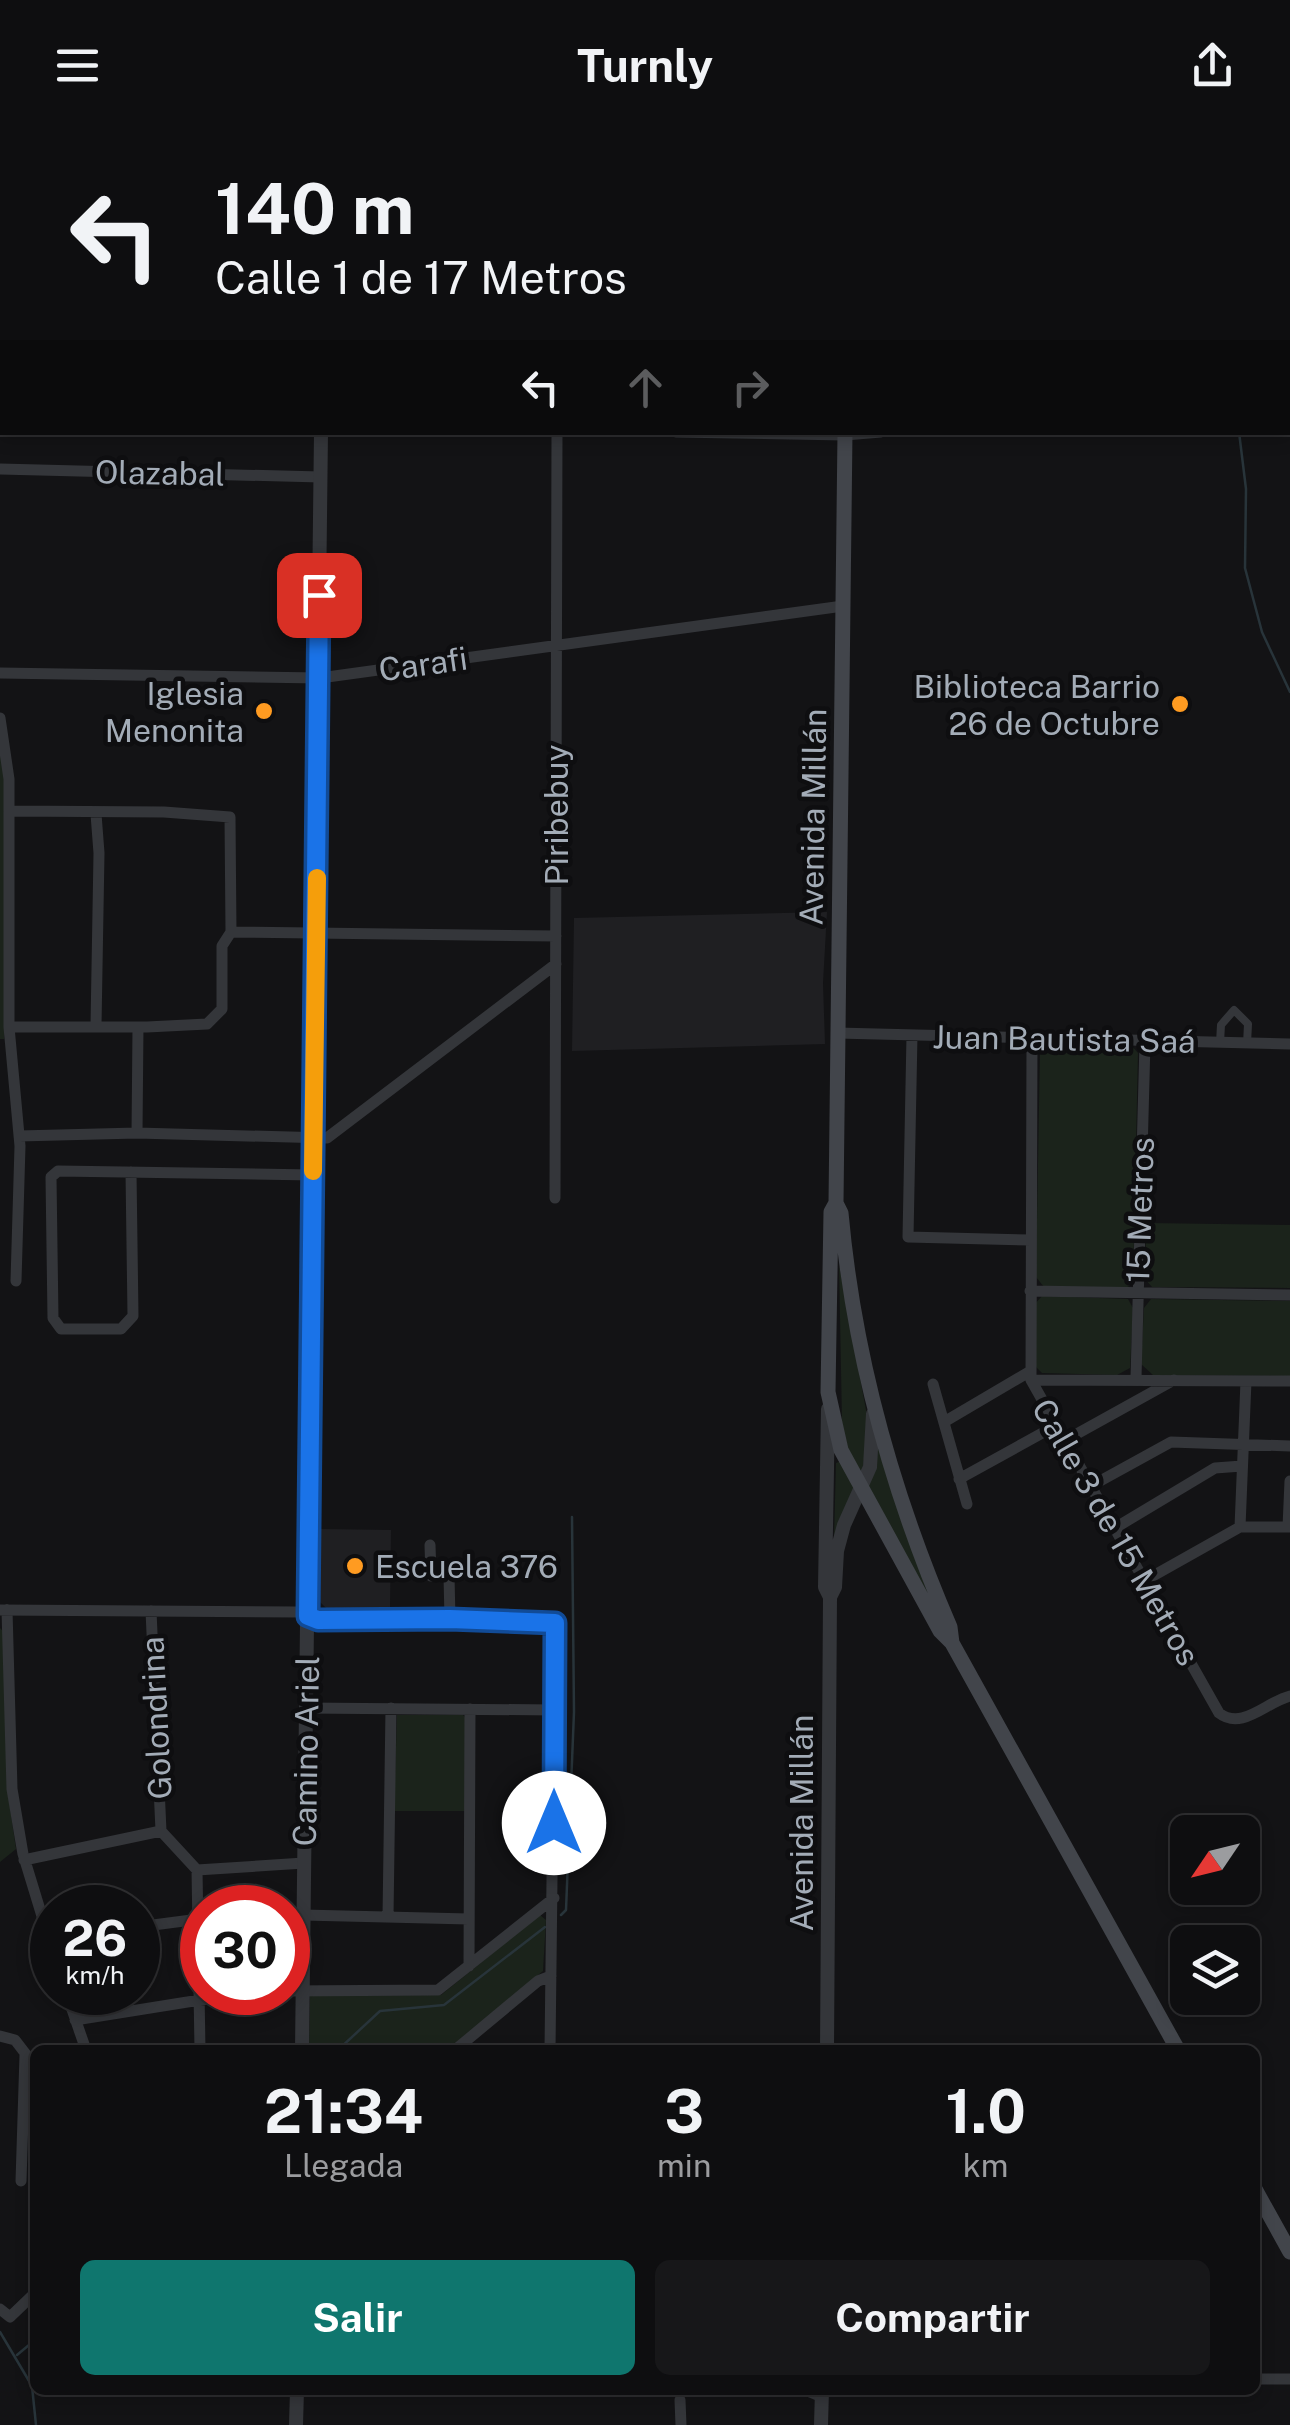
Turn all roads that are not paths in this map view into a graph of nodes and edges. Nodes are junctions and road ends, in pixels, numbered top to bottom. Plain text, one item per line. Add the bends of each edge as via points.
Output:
1 (321, 435) edge
2 (556, 435) edge
3 (845, 435) edge
4 (0, 469) edge
5 (321, 476) junction
6 (843, 606) junction
7 (556, 645) junction
8 (0, 673) edge
9 (320, 678) junction
10 (0, 718) edge
11 (9, 812) junction
12 (96, 814) junction
13 (231, 932) junction
14 (316, 933) junction
15 (556, 936) junction
16 (556, 964) junction
17 (96, 1026) junction
18 (8, 1027) junction
19 (138, 1027) junction
20 (837, 1033) junction
21 (912, 1036) junction
22 (1032, 1038) junction
23 (1144, 1042) junction
24 (1220, 1043) junction
25 (1247, 1044) junction
26 (1290, 1044) edge
27 (137, 1133) junction
28 (19, 1136) junction
29 (314, 1138) junction
30 (131, 1172) junction
31 (313, 1175) junction
32 (555, 1198) dead end
33 (836, 1203) junction
34 (1030, 1240) junction
35 (16, 1281) dead end
36 (1030, 1290) junction
37 (1137, 1293) junction
38 (1290, 1295) edge
39 (1030, 1376) junction
40 (1136, 1378) junction
41 (1175, 1380) junction
42 (1246, 1381) junction
43 (1290, 1381) edge
44 (934, 1384) dead end
45 (828, 1392) junction
46 (873, 1402) junction
47 (944, 1422) junction
48 (1055, 1426) junction
49 (1064, 1441) junction
50 (1242, 1443) junction
51 (1290, 1446) edge
52 (1242, 1466) junction
53 (960, 1479) junction
54 (1290, 1482) edge
55 (1091, 1486) junction
56 (861, 1490) junction
57 (966, 1504) dead end
58 (1240, 1527) junction
59 (1289, 1527) edge
60 (1114, 1528) junction
61 (430, 1544) dead end
62 (1144, 1581) junction
63 (830, 1597) junction
64 (3, 1610) edge
65 (151, 1611) junction
66 (308, 1616) junction
67 (450, 1619) junction
68 (952, 1643) junction
69 (1290, 1696) edge
70 (306, 1708) junction
71 (391, 1708) junction
72 (470, 1709) junction
73 (555, 1710) junction
74 (161, 1831) junction
75 (24, 1860) junction
76 (304, 1863) junction
77 (197, 1870) junction
78 (33, 1885) edge
79 (197, 1885) edge
80 (304, 1885) edge
81 (554, 1898) junction
82 (310, 1916) edge
83 (388, 1917) junction
84 (468, 1919) junction
85 (469, 1966) junction
86 (551, 1976) junction
87 (310, 1991) edge
88 (180, 2003) edge
89 (73, 2015) edge
90 (200, 2015) edge
91 (298, 2015) edge
92 (75, 2020) junction
93 (0, 2036) edge
94 (84, 2045) edge
95 (200, 2045) edge
96 (301, 2045) edge
97 (461, 2045) edge
98 (550, 2045) edge
99 (826, 2045) edge
100 (1175, 2045) edge
101 (25, 2055) junction
102 (30, 2060) edge
103 (21, 2181) dead end
104 (1260, 2198) edge
105 (1290, 2252) edge
106 (30, 2296) edge
107 (5, 2313) edge
108 (1260, 2379) edge
109 (1290, 2379) edge
110 (297, 2395) edge
111 (822, 2395) edge
112 (680, 2400) dead end
113 (296, 2425) edge
114 (680, 2425) edge
115 (821, 2425) edge

1 - 5 street, Camino Ariel
2 - 7 street, Piribebuy
3 - 6 main road, Avenida Millán
4 - 5 street, Olazabal
5 - 9 street, Camino Ariel
6 - 7 street, Carafi
6 - 20 main road, Avenida Millán
7 - 9 street, Carafi
7 - 15 street, Piribebuy
8 - 9 street, Carafi
9 - 14 street, Camino Ariel
10 - 11 street
11 - 12 street
11 - 18 street
12 - 13 street via 230,817
12 - 17 street
13 - 14 street
13 - 19 street via 222,946 222,1009 214,1020
14 - 15 street
14 - 29 street, Camino Ariel
15 - 16 street, Piribebuy
16 - 29 street via 327,1138
16 - 32 street, Piribebuy
17 - 18 street
17 - 19 street
18 - 28 street
19 - 27 street
20 - 21 street, Juan Bautista Saá
20 - 33 main road, Avenida Millán
21 - 22 street, Juan Bautista Saá
21 - 34 street via 908,1237
22 - 23 street, Juan Bautista Saá
22 - 34 street, Calle 3 de 15 Metros
23 - 24 street, Juan Bautista Saá
23 - 37 street, 15 Metros
24 - 25 street, Juan Bautista Saá
24 - 25 street via 1221,1025 1234,1010 1248,1024
25 - 26 street, Juan Bautista Saá
27 - 28 street
27 - 29 street
28 - 35 street
29 - 31 street, Camino Ariel
30 - 30 street via 58,1171 52,1177 53,1318 61,1330 120,1329 133,1316
30 - 31 street
31 - 66 street, Camino Ariel
33 - 45 main road, Avenida Millán
33 - 46 main road, Avenida Millán
34 - 36 street, Calle 3 de 15 Metros
36 - 37 street
36 - 39 street, Calle 3 de 15 Metros
37 - 38 street
37 - 40 street, 15 Metros
39 - 40 street
39 - 47 street
39 - 48 street, Calle 3 de 15 Metros
40 - 41 street
41 - 42 street
41 - 49 street
42 - 43 street
42 - 50 street
44 - 47 street
45 - 56 main road via 841,1450
45 - 63 street, Avenida Millán
46 - 56 street, Avenida Millán via 872,1456
46 - 68 main road
47 - 53 street
48 - 49 street, Calle 3 de 15 Metros
48 - 53 street
49 - 55 street, Calle 3 de 15 Metros
50 - 51 street
50 - 52 street
50 - 55 street via 1171,1442
52 - 58 street
52 - 60 street via 1216,1468
53 - 57 street
54 - 59 street
55 - 60 street, Calle 3 de 15 Metros
56 - 63 street, Avenida Millán via 844,1525
56 - 68 main road
58 - 59 street
58 - 62 street
60 - 62 street, Calle 3 de 15 Metros
61 - 67 street via 431,1576 449,1576
62 - 69 street, Calle 3 de 15 Metros via 1224,1718 1239,1721
63 - 99 street, Avenida Millán
64 - 65 street
64 - 75 street via 12,1789
65 - 66 street
65 - 74 street, Golondrina
66 - 67 street
66 - 70 street, Camino Ariel
67 - 73 street via 555,1623
68 - 100 main road
70 - 71 street
70 - 76 street, Camino Ariel
71 - 72 street
71 - 83 street
72 - 73 street
72 - 84 street
73 - 81 street
74 - 75 street
74 - 77 street, Golondrina
75 - 78 street
76 - 77 street
76 - 80 street, Camino Ariel
77 - 79 street
81 - 85 street
81 - 86 street
82 - 83 street
83 - 84 street
84 - 85 street
85 - 87 street via 438,1990
86 - 97 street
86 - 98 street
88 - 92 street
89 - 92 street
90 - 95 street
91 - 96 street, Camino Ariel
92 - 94 street
93 - 101 street via 14,2040
101 - 102 street
101 - 103 street
104 - 105 main road
106 - 107 street
108 - 109 street
110 - 113 street
111 - 115 street
112 - 114 street

